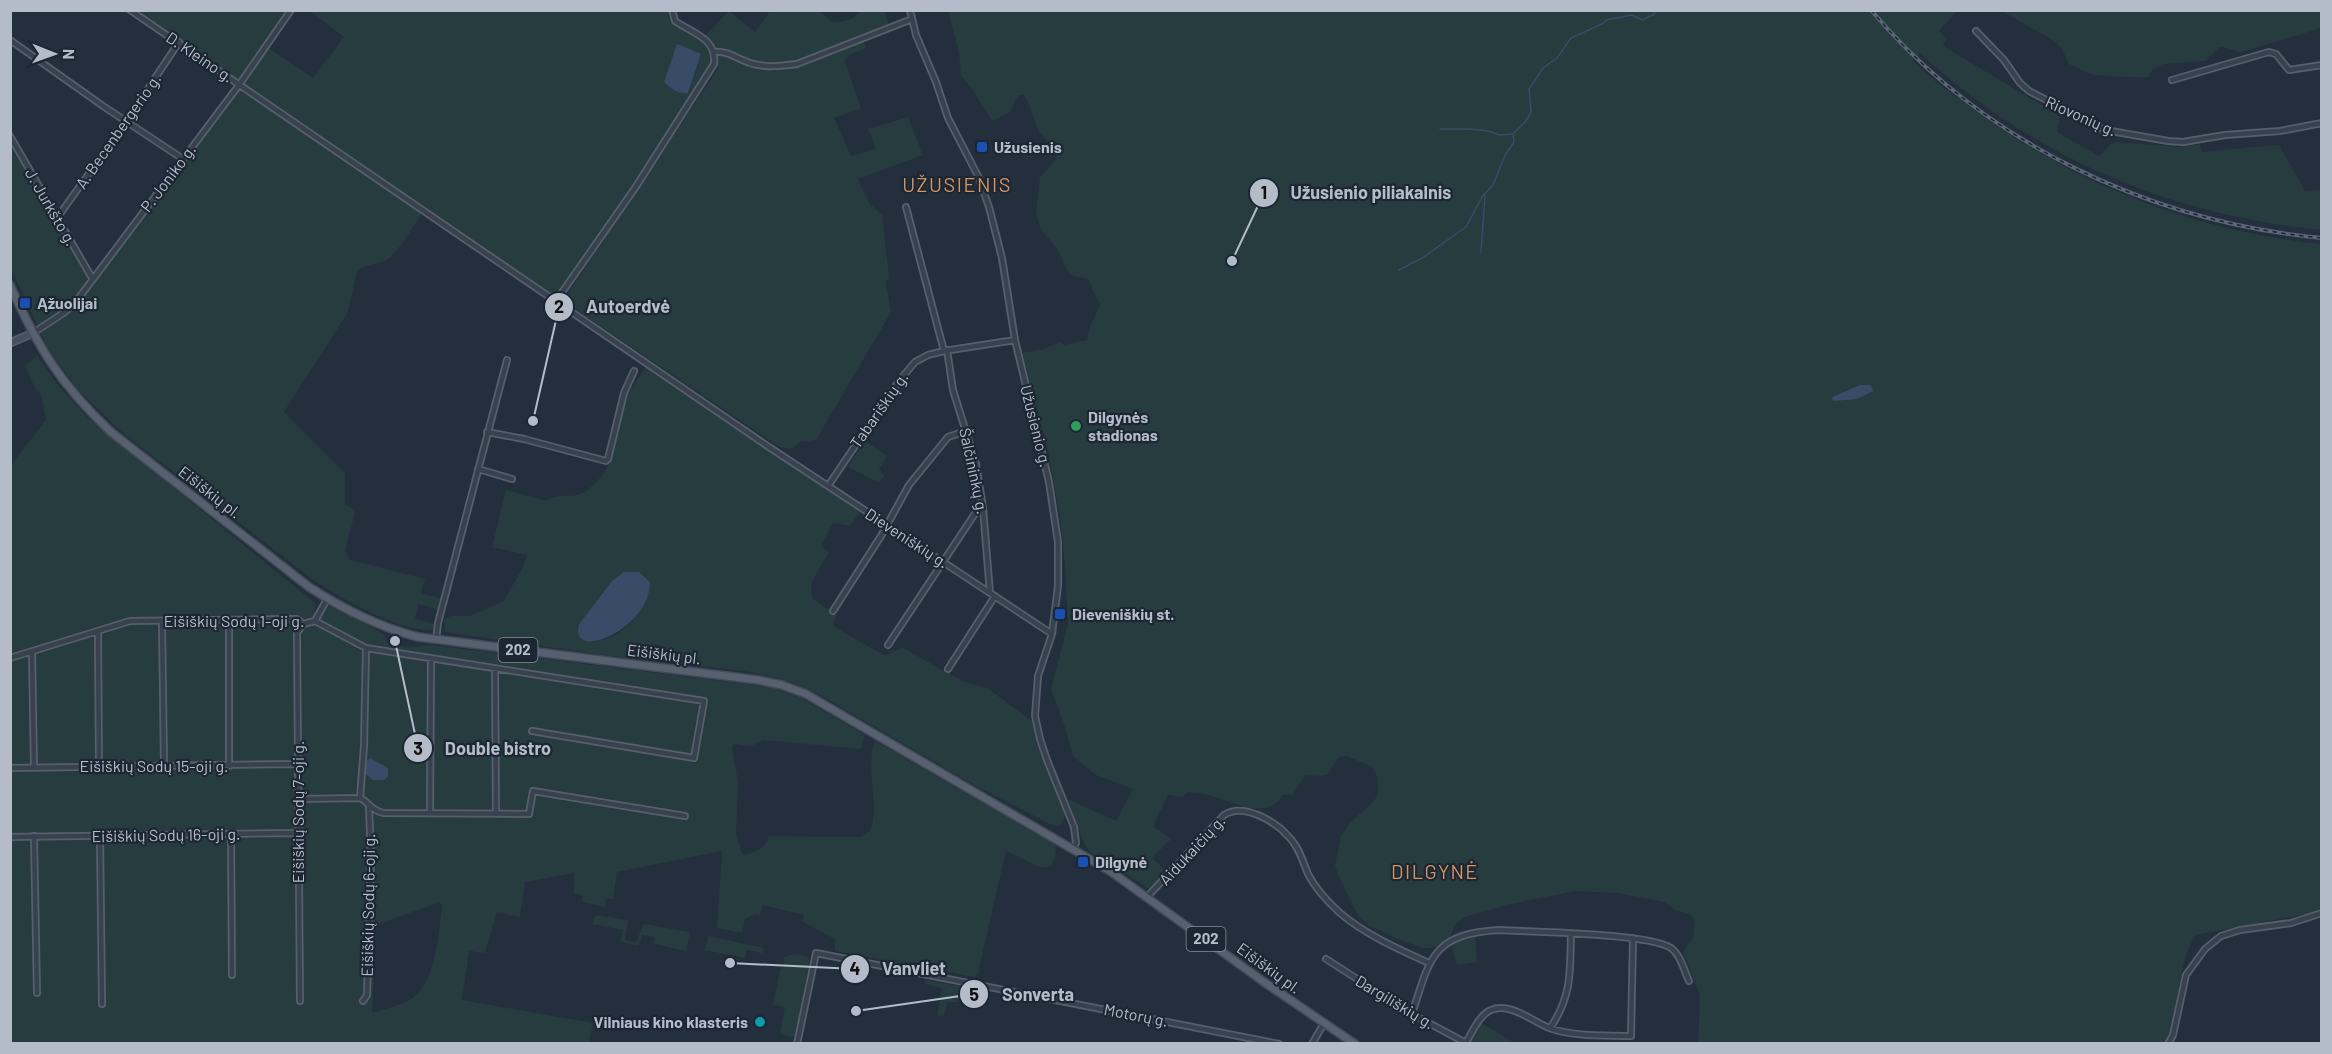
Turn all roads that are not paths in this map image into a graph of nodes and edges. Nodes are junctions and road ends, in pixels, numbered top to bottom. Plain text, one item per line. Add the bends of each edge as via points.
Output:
1 (130, 10) edge
2 (291, 10) edge
3 (910, 10) edge
4 (672, 12) edge
5 (912, 19) junction
6 (1976, 31) dead end
7 (10, 40) edge
8 (179, 42) junction
9 (713, 49) junction
10 (2322, 65) edge
11 (2172, 80) dead end
12 (239, 85) junction
13 (126, 122) junction
14 (2322, 123) edge
15 (10, 136) edge
16 (183, 159) junction
17 (906, 207) dead end
18 (57, 218) junction
19 (92, 278) junction
20 (10, 285) edge
21 (556, 301) junction
22 (33, 333) junction
23 (1015, 340) junction
24 (10, 343) edge
25 (945, 351) junction
26 (507, 360) dead end
27 (634, 370) dead end
28 (966, 430) junction
29 (487, 432) junction
30 (478, 469) junction
31 (512, 479) dead end
32 (828, 486) junction
33 (983, 508) junction
34 (887, 525) junction
35 (944, 562) junction
36 (990, 593) junction
37 (995, 597) junction
38 (327, 599) junction
39 (833, 611) dead end
40 (229, 620) junction
41 (162, 621) junction
42 (315, 621) junction
43 (303, 624) junction
44 (98, 631) junction
45 (1052, 634) junction
46 (436, 640) junction
47 (888, 645) dead end
48 (366, 648) junction
49 (32, 652) junction
50 (10, 658) edge
51 (431, 658) junction
52 (495, 669) junction
53 (948, 669) dead end
54 (532, 731) dead end
55 (298, 764) junction
56 (164, 765) junction
57 (229, 765) junction
58 (99, 766) junction
59 (34, 767) junction
60 (10, 768) edge
61 (360, 798) junction
62 (298, 799) junction
63 (369, 808) junction
64 (430, 812) junction
65 (496, 813) junction
66 (685, 816) dead end
67 (299, 833) junction
68 (231, 834) junction
69 (10, 837) edge
70 (34, 837) junction
71 (100, 837) junction
72 (1073, 849) junction
73 (1148, 897) junction
74 (2322, 913) edge
75 (1571, 935) junction
76 (1633, 938) junction
77 (1326, 959) dead end
78 (1428, 963) junction
79 (232, 975) dead end
80 (1689, 981) dead end
81 (37, 993) dead end
82 (300, 1001) dead end
83 (363, 1001) dead end
84 (102, 1004) dead end
85 (1412, 1014) junction
86 (1324, 1023) junction
87 (1550, 1028) junction
88 (1631, 1036) junction
89 (1466, 1043) edge
90 (1636, 1043) edge
91 (798, 1044) edge
92 (1279, 1044) edge
93 (1312, 1044) edge
94 (1355, 1044) edge
95 (2168, 1044) edge

1 - 8 street, D. Kleino g.
2 - 12 street, P. Joniko g.
3 - 5 street, Užusienio g.
4 - 9 street via 675,21 703,36
5 - 9 street via 797,64 779,67 751,64
5 - 23 street, Užusienio g. via 948,118 989,207
6 - 14 street, Riovonių g. via 2029,91 2105,130 2183,142
7 - 13 street
8 - 12 street, D. Kleino g.
8 - 13 street, A. Becenbergerio g.
9 - 21 street via 712,69
10 - 11 street via 2289,70 2276,54 2269,52
12 - 16 street, P. Joniko g.
12 - 21 street, D. Kleino g.
13 - 16 street
13 - 18 street, A. Becenbergerio g.
15 - 18 street, J. Jurkšto g.
16 - 19 street, P. Joniko g.
17 - 25 street, Šalčininkų g.
18 - 19 street, J. Jurkšto g.
19 - 22 street, P. Joniko g. via 65,312
20 - 22 main road, Eišiškių pl. / 202
21 - 32 street, Dieveniškių g.
22 - 24 main road
22 - 38 main road, Eišiškių pl. / 202 via 60,377 111,432
23 - 25 street, Tabariškių g.
23 - 45 street, Užusienio g. via 1053,506 1059,574
25 - 28 street, Šalčininkų g. via 952,390
25 - 32 street, Tabariškių g. via 920,358 907,369
26 - 29 street
27 - 29 street via 606,461
28 - 33 street, Šalčininkų g.
28 - 34 street via 948,437 909,485
29 - 30 street
30 - 31 street
30 - 46 street
32 - 34 street, Dieveniškių g.
33 - 35 street via 976,512
33 - 36 street, Šalčininkų g.
34 - 35 street, Dieveniškių g.
34 - 39 street
35 - 36 street, Dieveniškių g.
35 - 47 street
36 - 37 street, Dieveniškių g.
37 - 45 street, Dieveniškių g.
37 - 53 street
38 - 42 street
38 - 46 main road, Eišiškių pl. / 202 via 395,630
40 - 41 street, Eišiškių Sodų 1-oji g.
40 - 43 street, Eišiškių Sodų 1-oji g. via 297,619
40 - 57 street
41 - 44 street, Eišiškių Sodų 1-oji g. via 130,621
41 - 56 street
42 - 43 street, Eišiškių Sodų 1-oji g.
42 - 48 street, Eišiškių Sodų 1-oji g.
43 - 55 street, Eišiškių Sodų 7-oji g. via 297,633
44 - 49 street, Eišiškių Sodų 1-oji g.
44 - 58 street
45 - 72 street, Užusienio g. via 1037,683 1036,724 1074,827
46 - 72 main road, Eišiškių pl. / 202 via 782,685 819,701
48 - 51 street, Eišiškių Sodų 1-oji g.
48 - 61 street
49 - 50 street, Eišiškių Sodų 1-oji g.
49 - 59 street
51 - 52 street, Eišiškių Sodų 1-oji g.
51 - 64 street
52 - 54 street, Eišiškių Sodų 1-oji g. via 704,701 694,758
52 - 65 street
55 - 57 street, Eišiškių Sodų 15-oji g.
55 - 62 street, Eišiškių Sodų 7-oji g.
56 - 57 street, Eišiškių Sodų 15-oji g.
56 - 58 street, Eišiškių Sodų 15-oji g.
58 - 59 street, Eišiškių Sodų 15-oji g.
59 - 60 street, Eišiškių Sodų 15-oji g.
61 - 62 street
61 - 63 street
62 - 67 street, Eišiškių Sodų 7-oji g.
63 - 64 street via 383,813
63 - 83 street, Eišiškių Sodų 6-oji g. via 367,995
64 - 65 street
65 - 66 street via 529,814 533,791
67 - 68 street, Eišiškių Sodų 16-oji g.
67 - 82 street, Eišiškių Sodų 7-oji g.
68 - 71 street, Eišiškių Sodų 16-oji g.
68 - 79 street
69 - 70 street, Eišiškių Sodų 16-oji g.
70 - 71 street, Eišiškių Sodų 16-oji g.
70 - 81 street
71 - 84 street
72 - 73 main road, Eišiškių pl. / 202
73 - 78 street, Aidukaičių g. via 1227,813 1253,814 1290,837 1313,882 1341,914 1389,945
73 - 86 main road, Eišiškių pl. / 202
74 - 95 street via 2240,930 2221,936 2205,949 2186,975
75 - 76 street
75 - 78 street via 1499,930 1470,934 1443,946
75 - 87 street via 1566,998
76 - 80 street via 1672,948
76 - 88 street
77 - 85 street, Dargiliškių g.
78 - 85 street
85 - 89 street, Dargiliškių g.
86 - 93 street
86 - 94 main road, Eišiškių pl. / 202
87 - 88 street via 1574,1034
87 - 89 street via 1513,1011 1494,1009 1480,1020
88 - 90 street
91 - 92 street, Motorų g. via 816,953

